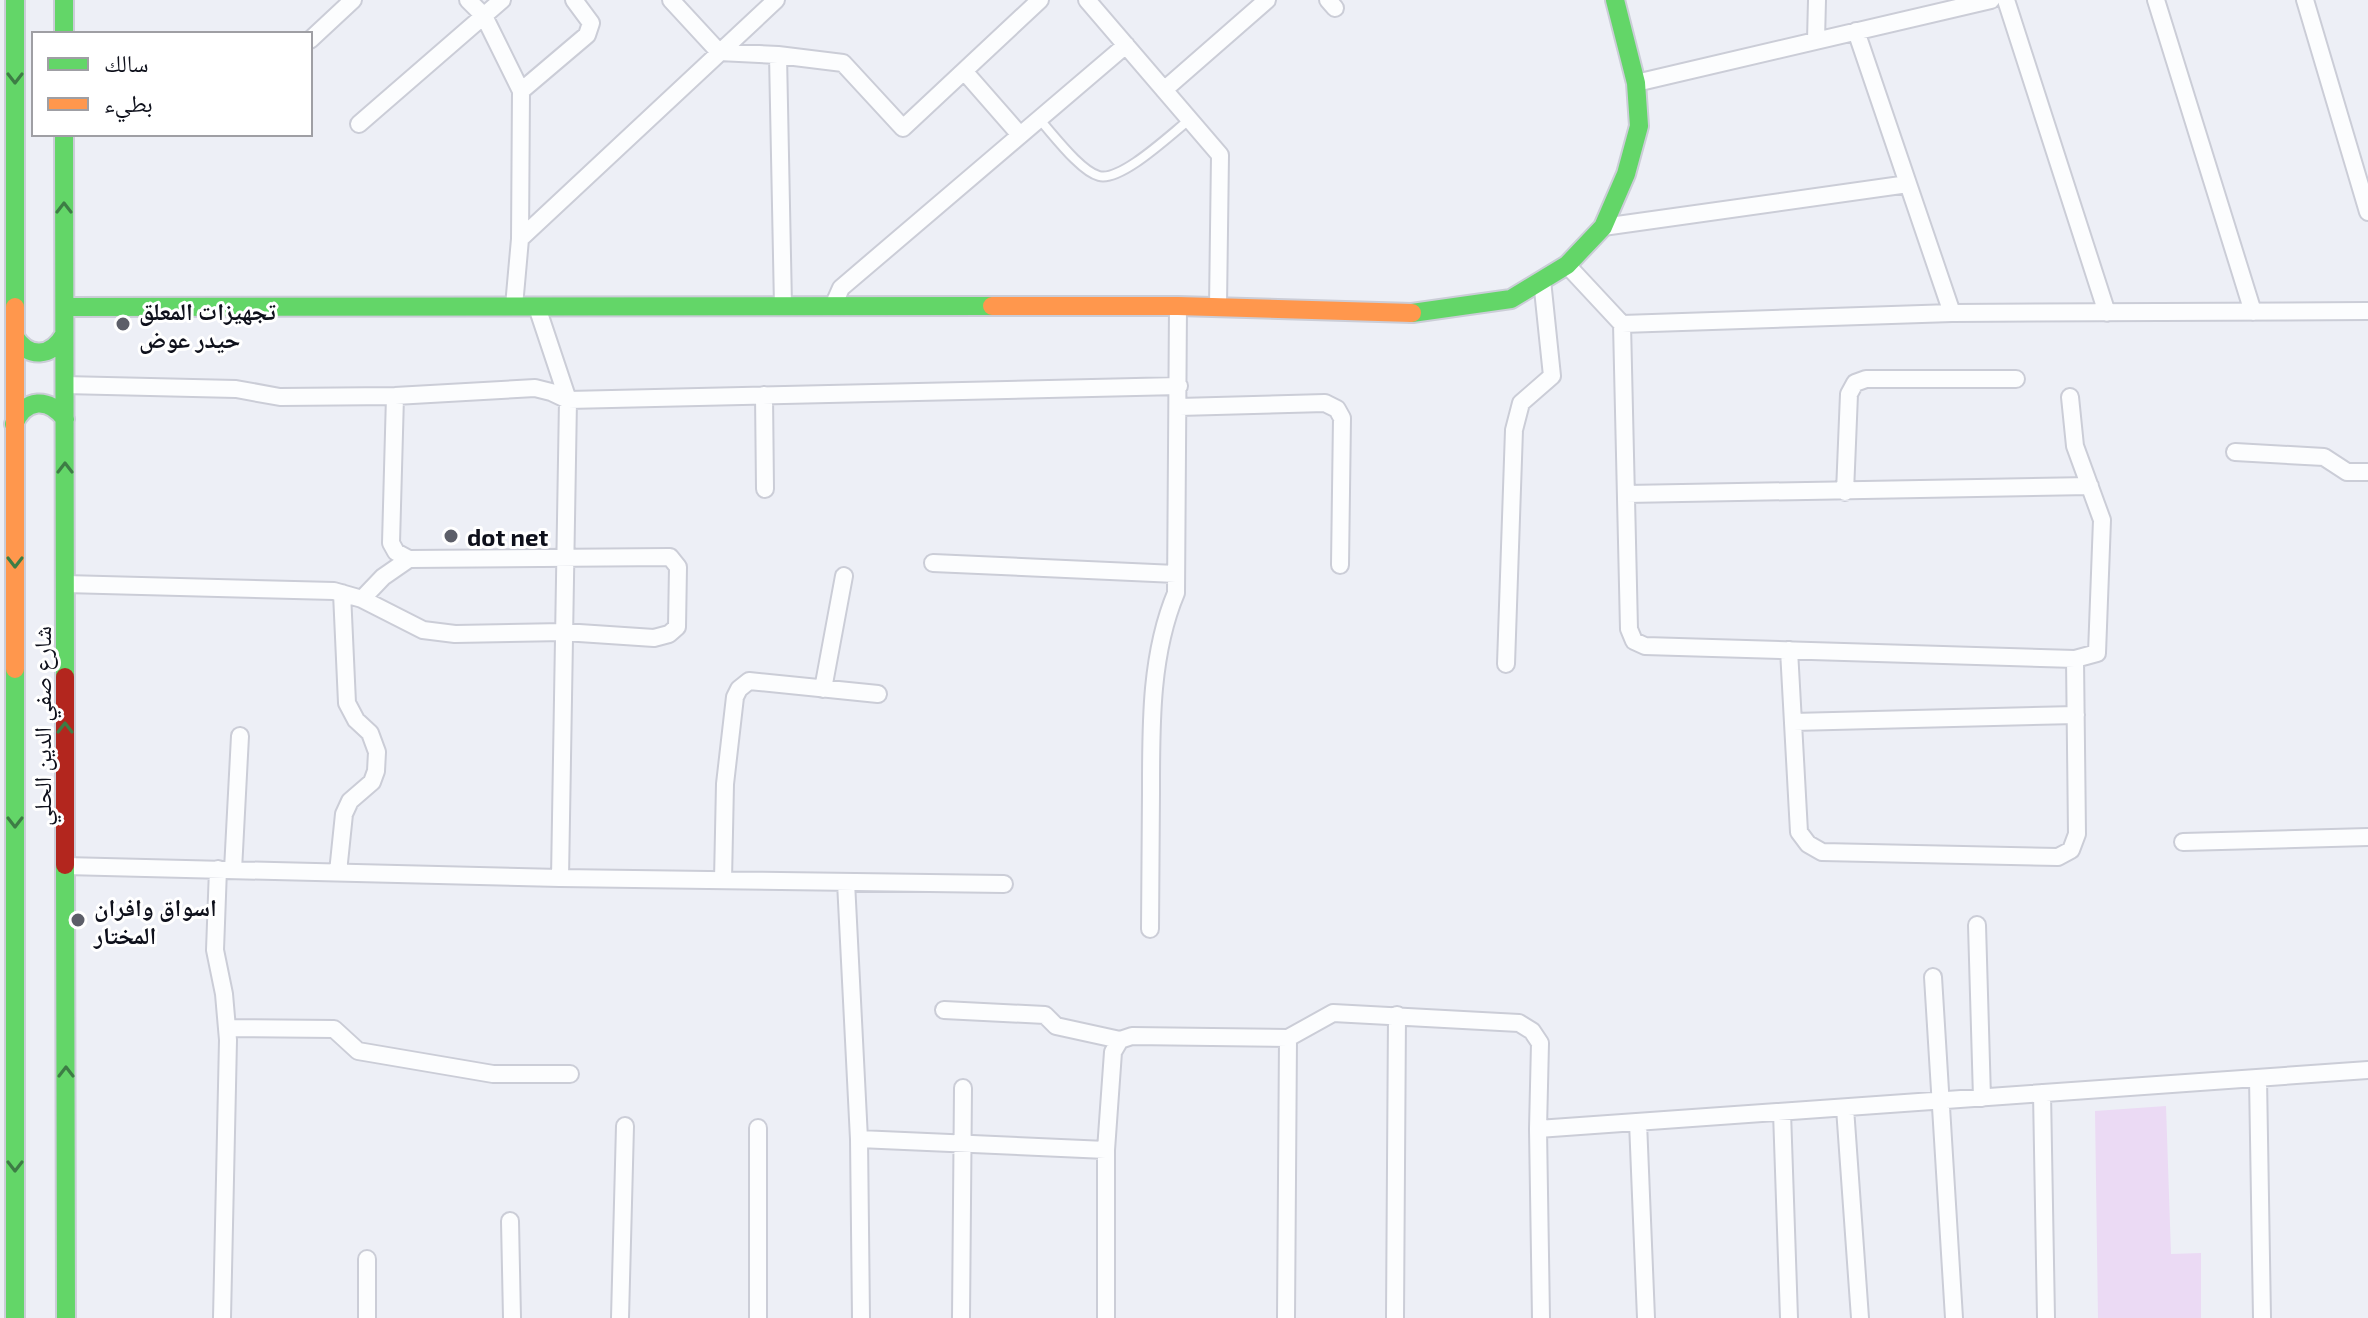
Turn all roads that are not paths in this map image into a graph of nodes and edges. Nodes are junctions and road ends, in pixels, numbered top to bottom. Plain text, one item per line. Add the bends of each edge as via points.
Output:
1 (15, 0) edge
2 (64, 0) edge
3 (353, 0) edge
4 (468, 0) edge
5 (502, 0) edge
6 (574, 0) edge
7 (671, 0) edge
8 (776, 0) edge
9 (1040, 0) edge
10 (1087, 0) edge
11 (1267, 0) edge
12 (1615, 0) edge
13 (1817, 0) edge
14 (1991, 0) edge
15 (2006, 0) edge
16 (2156, 0) edge
17 (2305, 0) edge
18 (484, 16) junction
19 (1856, 31) junction
20 (64, 32) edge
21 (312, 38) edge
22 (1816, 40) junction
23 (1126, 45) junction
24 (719, 52) junction
25 (778, 55) junction
26 (964, 71) junction
27 (1636, 83) junction
28 (1164, 90) junction
29 (521, 91) junction
30 (1039, 119) junction
31 (1190, 120) junction
32 (359, 124) dead end
33 (1020, 135) junction
34 (64, 136) edge
35 (1908, 184) junction
36 (2368, 212) edge
37 (1603, 227) junction
38 (520, 239) junction
39 (1567, 265) junction
40 (1542, 280) junction
41 (514, 306) junction
42 (783, 306) junction
43 (833, 306) junction
44 (1178, 306) junction
45 (1218, 306) junction
46 (65, 307) junction
47 (537, 307) junction
48 (2368, 311) edge
49 (2253, 312) junction
50 (1952, 313) junction
51 (2107, 313) junction
52 (1622, 324) junction
53 (64, 335) junction
54 (15, 337) junction
55 (2016, 379) dead end
56 (64, 385) junction
57 (1179, 386) junction
58 (764, 395) junction
59 (395, 396) junction
60 (2070, 397) dead end
61 (568, 400) junction
62 (1179, 407) junction
63 (65, 419) junction
64 (14, 424) junction
65 (2235, 452) dead end
66 (2368, 472) edge
67 (2090, 486) junction
68 (765, 489) dead end
69 (1845, 492) junction
70 (1626, 494) junction
71 (8, 506) edge
72 (565, 557) junction
73 (409, 559) junction
74 (933, 563) dead end
75 (1340, 565) dead end
76 (1176, 574) junction
77 (844, 576) dead end
78 (65, 584) junction
79 (342, 593) junction
80 (362, 599) junction
81 (564, 632) junction
82 (8, 645) edge
83 (1789, 650) junction
84 (2075, 659) junction
85 (1506, 664) dead end
86 (823, 689) junction
87 (878, 694) dead end
88 (2076, 715) junction
89 (1793, 722) junction
90 (240, 736) dead end
91 (8, 763) edge
92 (2368, 837) edge
93 (2183, 842) dead end
94 (65, 866) junction
95 (226, 869) junction
96 (338, 872) junction
97 (560, 878) junction
98 (723, 880) junction
99 (846, 882) junction
100 (1004, 884) dead end
101 (7, 894) edge
102 (1977, 925) dead end
103 (1150, 929) dead end
104 (1933, 977) dead end
105 (944, 1010) dead end
106 (1397, 1015) junction
107 (227, 1028) junction
108 (8, 1033) edge
109 (1288, 1038) junction
110 (1120, 1040) junction
111 (2368, 1070) edge
112 (570, 1074) dead end
113 (2258, 1078) junction
114 (963, 1088) dead end
115 (8, 1091) edge
116 (2042, 1093) junction
117 (1982, 1098) junction
118 (1940, 1101) junction
119 (1845, 1108) junction
120 (1782, 1112) junction
121 (1638, 1122) junction
122 (7, 1124) edge
123 (625, 1126) dead end
124 (758, 1128) dead end
125 (1538, 1129) junction
126 (859, 1139) junction
127 (962, 1144) junction
128 (1106, 1150) junction
129 (510, 1221) dead end
130 (367, 1259) dead end
131 (15, 1318) edge
132 (66, 1318) edge
133 (222, 1318) edge
134 (367, 1318) edge
135 (512, 1318) edge
136 (620, 1318) edge
137 (758, 1318) edge
138 (861, 1318) edge
139 (961, 1318) edge
140 (1106, 1318) edge
141 (1286, 1318) edge
142 (1395, 1318) edge
143 (1541, 1318) edge
144 (1646, 1318) edge
145 (1789, 1318) edge
146 (1860, 1318) edge
147 (1954, 1318) edge
148 (2046, 1318) edge
149 (2262, 1318) edge

1 -> 54 main road, شارع صفي الدين الحلي
2 - 20 main road
3 - 21 street
4 - 18 street
5 - 18 street
6 - 29 street via 591,23 587,35
7 - 24 street
8 - 24 street
9 - 26 street
10 - 23 street
11 - 28 street
12 - 27 main road
13 - 22 street
14 - 19 street
15 - 51 street
16 - 49 street
17 - 36 street
18 - 29 street
18 - 32 street
19 - 22 street
19 - 35 street
22 - 27 street
23 - 28 street
23 - 30 street
24 - 25 street
24 - 38 street
25 - 26 street via 843,63 903,128
25 - 42 street
26 - 33 street
27 - 37 main road via 1639,126
28 - 31 street
29 - 38 street
30 - 31 lane via 1098,176 1113,176 1135,163
30 - 33 street
31 - 45 street via 1220,155
33 - 43 street via 841,288
46 -> 34 main road, شارع صفي الدين الحلي
35 - 37 street
35 - 50 street
37 - 39 main road
38 - 41 street
39 - 40 main road
39 - 52 street
40 - 45 main road via 1511,299 1415,313
40 - 85 street via 1552,376 1521,403 1514,430
41 - 46 main road
41 - 47 main road
42 - 43 main road
42 - 47 main road
43 - 44 main road
44 - 45 main road
44 - 57 street
46 - 53 main road, شارع صفي الدين الحلي
47 - 61 street
48 - 49 street
49 - 51 street
50 - 51 street
50 - 52 street
52 - 70 street
53 - 54 main road via 55,349 40,355 24,350
53 - 56 main road, شارع صفي الدين الحلي
54 - 64 main road, شارع صفي الدين الحلي
55 - 69 street via 1855,383 1849,394
56 - 59 street via 236,389 280,397
56 - 63 main road, شارع صفي الدين الحلي
57 - 58 street
57 - 62 street
58 - 61 street
58 - 68 street
59 - 61 street via 535,388
59 - 73 street via 391,543
60 - 67 street via 2075,446
61 - 72 street
62 - 75 street via 1325,403 1337,409 1342,418
62 - 76 street
63 - 64 main road via 54,405 38,401 22,409
78 -> 63 main road, شارع صفي الدين الحلي
64 - 71 main road, شارع صفي الدين الحلي
65 - 66 street via 2324,457 2347,472
67 - 69 street
67 - 84 street via 2102,520 2097,653
69 - 70 street
70 - 83 street via 1629,629 1634,641 1645,646
71 -> 82 main road, شارع صفي الدين الحلي
72 - 73 street
72 - 81 street
72 - 81 street via 670,557 678,567 678,582 677,627 669,634 654,638
73 - 80 street
74 - 76 street
76 - 103 street via 1155,682
77 - 86 street
78 - 79 street
94 -> 78 main road, شارع صفي الدين الحلي
79 - 80 street
79 - 96 street via 347,703 377,752 372,782 350,801 344,814
80 - 81 street via 423,630
81 - 97 street
82 - 91 main road, شارع صفي الدين الحلي
83 - 84 street
83 - 89 street
84 - 88 street
86 - 87 street
86 - 98 street via 749,681 739,689 725,784
88 - 89 street
88 - 89 street via 2077,834 2071,850 2058,857 1822,852 1799,832
90 - 95 street
91 -> 101 main road, شارع صفي الدين الحلي
92 - 93 street
94 - 95 street
132 -> 94 main road, شارع صفي الدين الحلي
95 - 96 street
95 - 107 street via 215,950
96 - 97 street
97 - 98 street
98 - 99 street
99 - 100 street
99 - 126 street
101 - 108 main road, شارع صفي الدين الحلي
102 - 117 street
104 - 118 street
105 - 110 street via 1045,1015 1056,1026
106 - 109 street via 1333,1013
106 - 125 street via 1519,1023 1532,1031 1540,1043
106 - 142 street
107 - 112 street via 334,1029 358,1051 493,1074
107 - 133 street
108 - 115 main road, شارع صفي الدين الحلي
109 - 110 street
109 - 141 street
110 - 128 street via 1113,1052
111 - 113 street
113 - 116 street
113 - 149 street
114 - 127 street
115 - 122 main road, شارع صفي الدين الحلي
116 - 117 street
116 - 148 street
117 - 118 street
118 - 119 street
118 - 147 street
119 - 120 street
119 - 146 street
120 - 121 street
120 - 145 street
121 - 125 street
121 - 144 street
122 -> 131 main road, شارع صفي الدين الحلي
123 - 136 street
124 - 137 street
125 - 143 street
126 - 127 street
126 - 138 street
127 - 128 street
127 - 139 street
128 - 140 street
129 - 135 street
130 - 134 street

